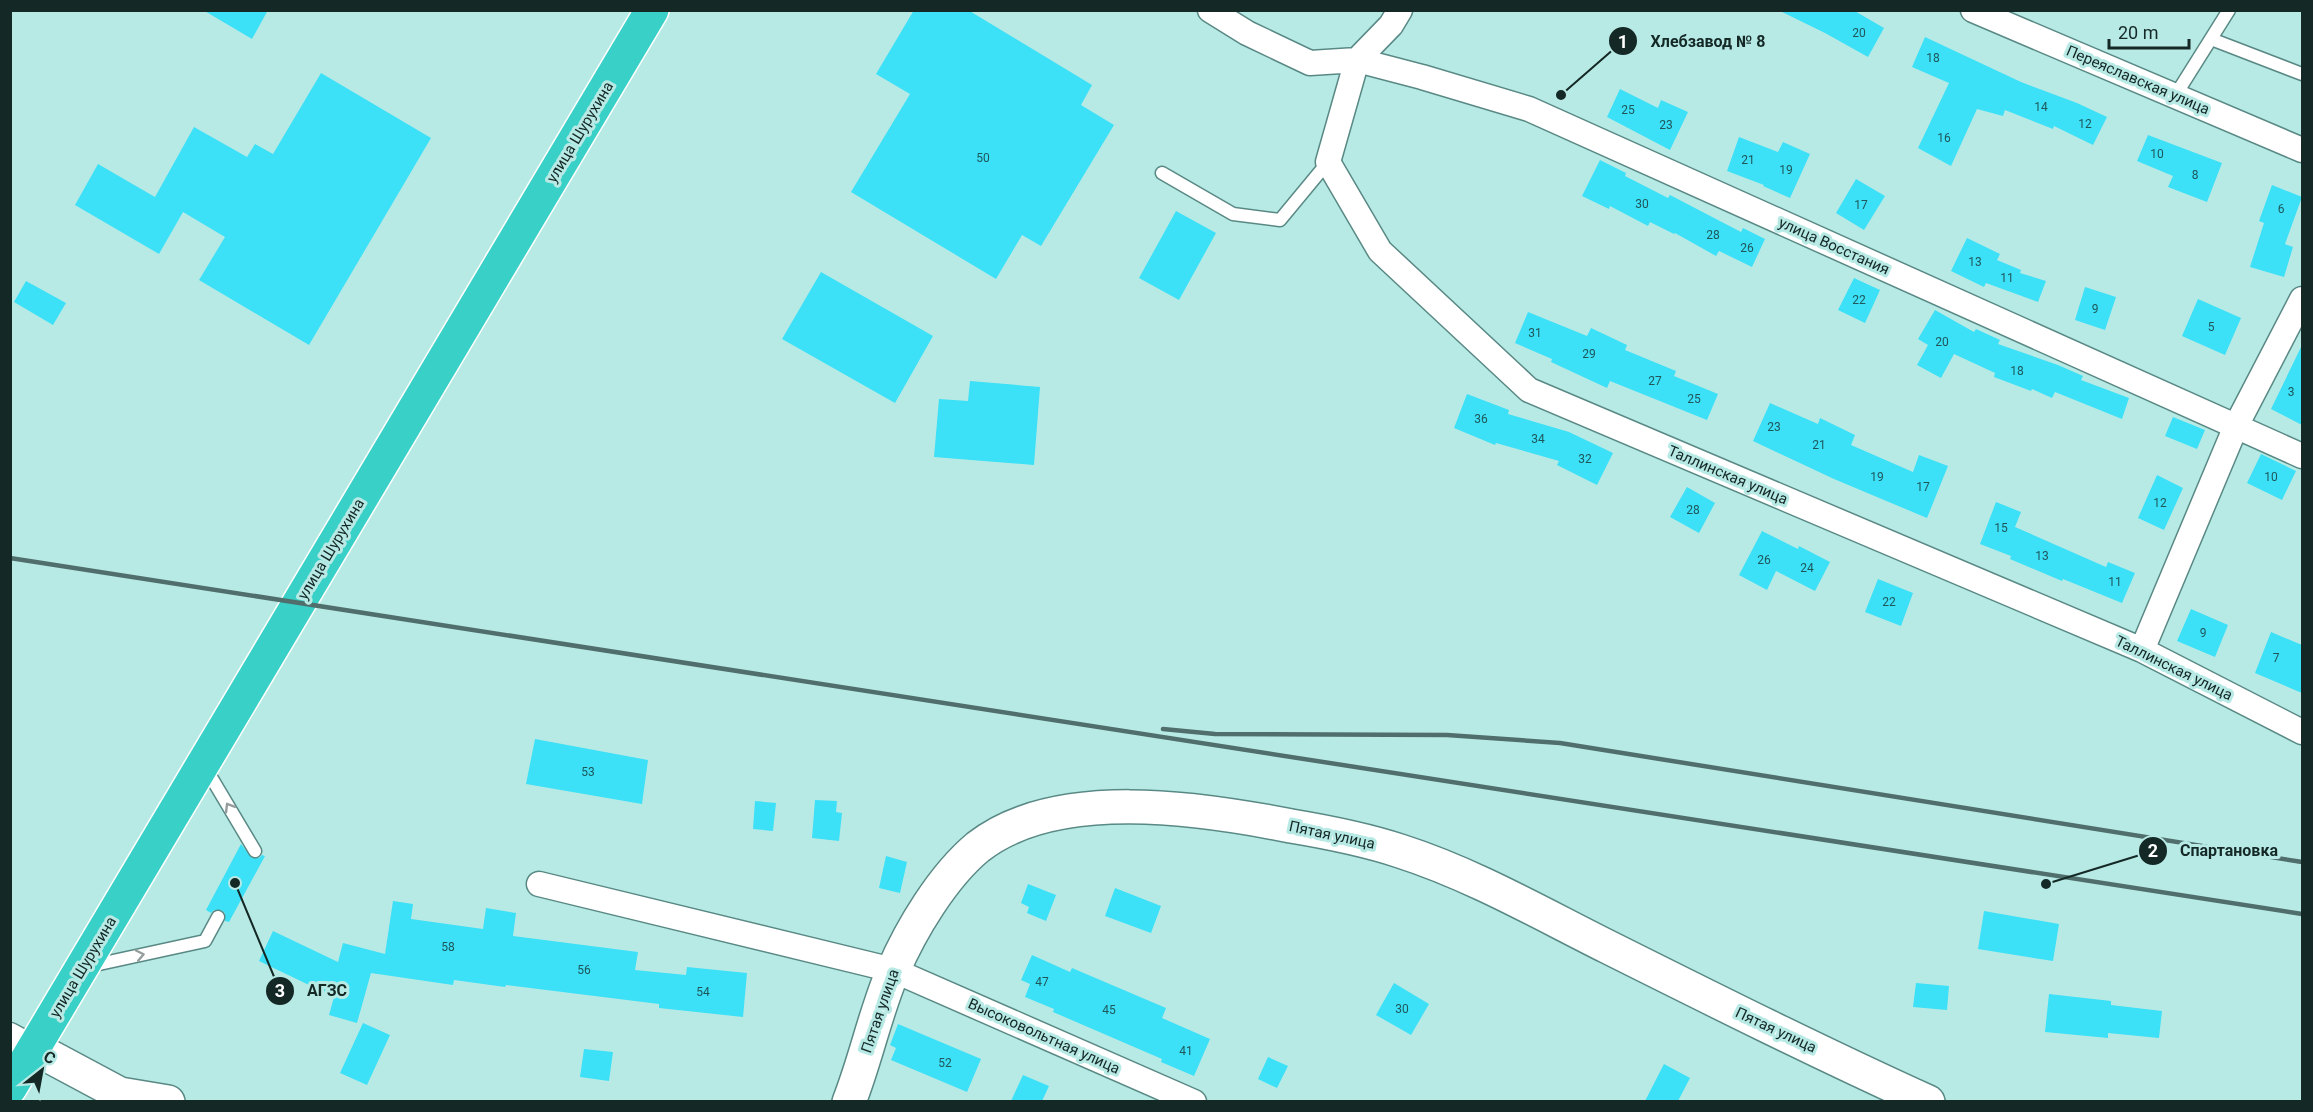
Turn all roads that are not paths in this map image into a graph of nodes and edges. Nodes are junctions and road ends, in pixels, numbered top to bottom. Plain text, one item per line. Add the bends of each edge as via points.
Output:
1 (652, 10) edge
2 (1210, 10) edge
3 (1400, 10) edge
4 (1973, 10) edge
5 (2229, 10) edge
6 (2211, 39) junction
7 (1357, 60) junction
8 (2302, 74) edge
9 (2175, 96) junction
10 (2302, 150) edge
11 (1328, 162) junction
12 (1162, 173) dead end
13 (2302, 299) edge
14 (2236, 426) junction
15 (2302, 456) edge
16 (2142, 650) junction
17 (2302, 732) edge
18 (203, 764) junction
19 (255, 850) dead end
20 (539, 884) dead end
21 (218, 917) dead end
22 (83, 967) junction
23 (893, 970) junction
24 (22, 1042) edge
25 (10, 1088) edge
26 (118, 1098) edge
27 (1911, 1098) edge
28 (168, 1101) edge
29 (849, 1101) edge
30 (1194, 1101) edge

1 - 18 highway, улица Шурухина
2 - 7 street via 1310,63
3 - 7 street
4 - 9 street, Переяславская улица
5 - 6 lane
6 - 8 lane
6 - 9 lane
7 - 11 street
7 - 14 street, улица Восстания via 1529,109
9 - 10 street, Переяславская улица
11 - 12 lane via 1280,220 1233,214
11 - 16 street, Таллинская улица via 1380,251 1530,390
13 - 14 street
14 - 15 street, улица Восстания
14 - 16 street
16 - 17 street, Таллинская улица
19 -> 18 lane
18 - 22 highway, улица Шурухина
20 - 23 street, Высоковольтная улица
22 -> 21 lane via 205,941
22 - 24 highway, улица Шурухина
23 - 27 street, Пятая улица via 923,914 952,873 978,847 1010,827 1086,808 1190,811 1337,834 1399,850 1452,871
23 - 29 street, Пятая улица
23 - 30 street, Высоковольтная улица
24 - 25 highway, улица Шурухина
24 - 26 street
26 - 28 street

